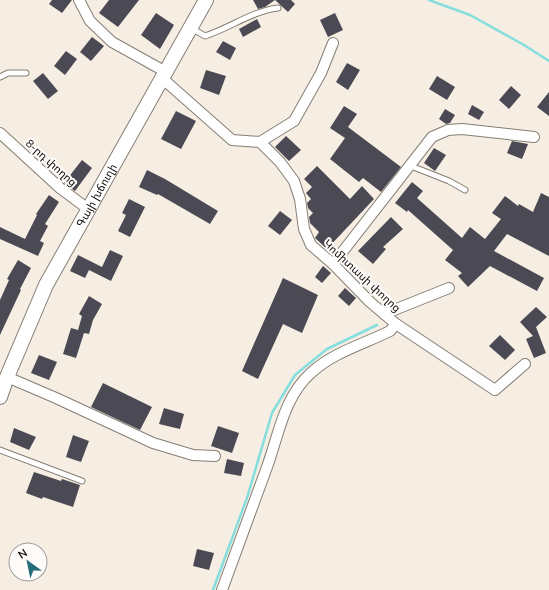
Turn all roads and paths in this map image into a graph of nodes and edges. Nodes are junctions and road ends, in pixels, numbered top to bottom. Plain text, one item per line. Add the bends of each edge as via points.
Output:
1 (79, 0) edge
2 (206, 0) edge
3 (278, 8) dead end
4 (190, 28) junction
5 (333, 42) dead end
6 (26, 73) dead end
7 (164, 75) junction
8 (0, 77) edge
9 (0, 133) edge
10 (534, 137) dead end
11 (260, 142) junction
12 (411, 166) junction
13 (464, 190) dead end
14 (88, 209) junction
15 (333, 264) junction
16 (449, 288) dead end
17 (384, 314) junction
18 (396, 324) junction
19 (525, 364) dead end
20 (7, 377) junction
21 (0, 397) edge
22 (0, 450) edge
23 (215, 456) dead end
24 (82, 481) dead end
25 (222, 590) edge

1 - 7 street via 90,22 112,42
2 - 4 main road, Գայի խճուղի
3 - 4 lane via 249,16 219,32 205,36
4 - 7 main road, Գայի խճուղի
5 - 11 street via 321,73 294,121
6 - 8 lane via 8,73
7 - 11 street via 232,140
7 - 14 main road, Գայի խճուղի
9 - 14 street, 8-րդ փողոց via 60,188
10 - 12 street via 462,129 448,130 432,138
11 - 15 street, Կոմիտասի փողոց via 294,181 300,199 304,229 311,245
12 - 13 lane via 449,181
12 - 15 street
14 - 20 main road, Գայի խճուղի via 46,285
15 - 17 street, Կոմիտասի փողոց
16 - 17 street
17 - 18 street, Կոմիտասի փողոց
18 - 19 street via 495,390
18 - 25 street, Կոմիտասի փողոց via 390,331 329,360 312,372 295,392 282,420
20 - 21 main road, Գայի խճուղի
20 - 23 street via 153,443 193,456
22 - 24 lane

